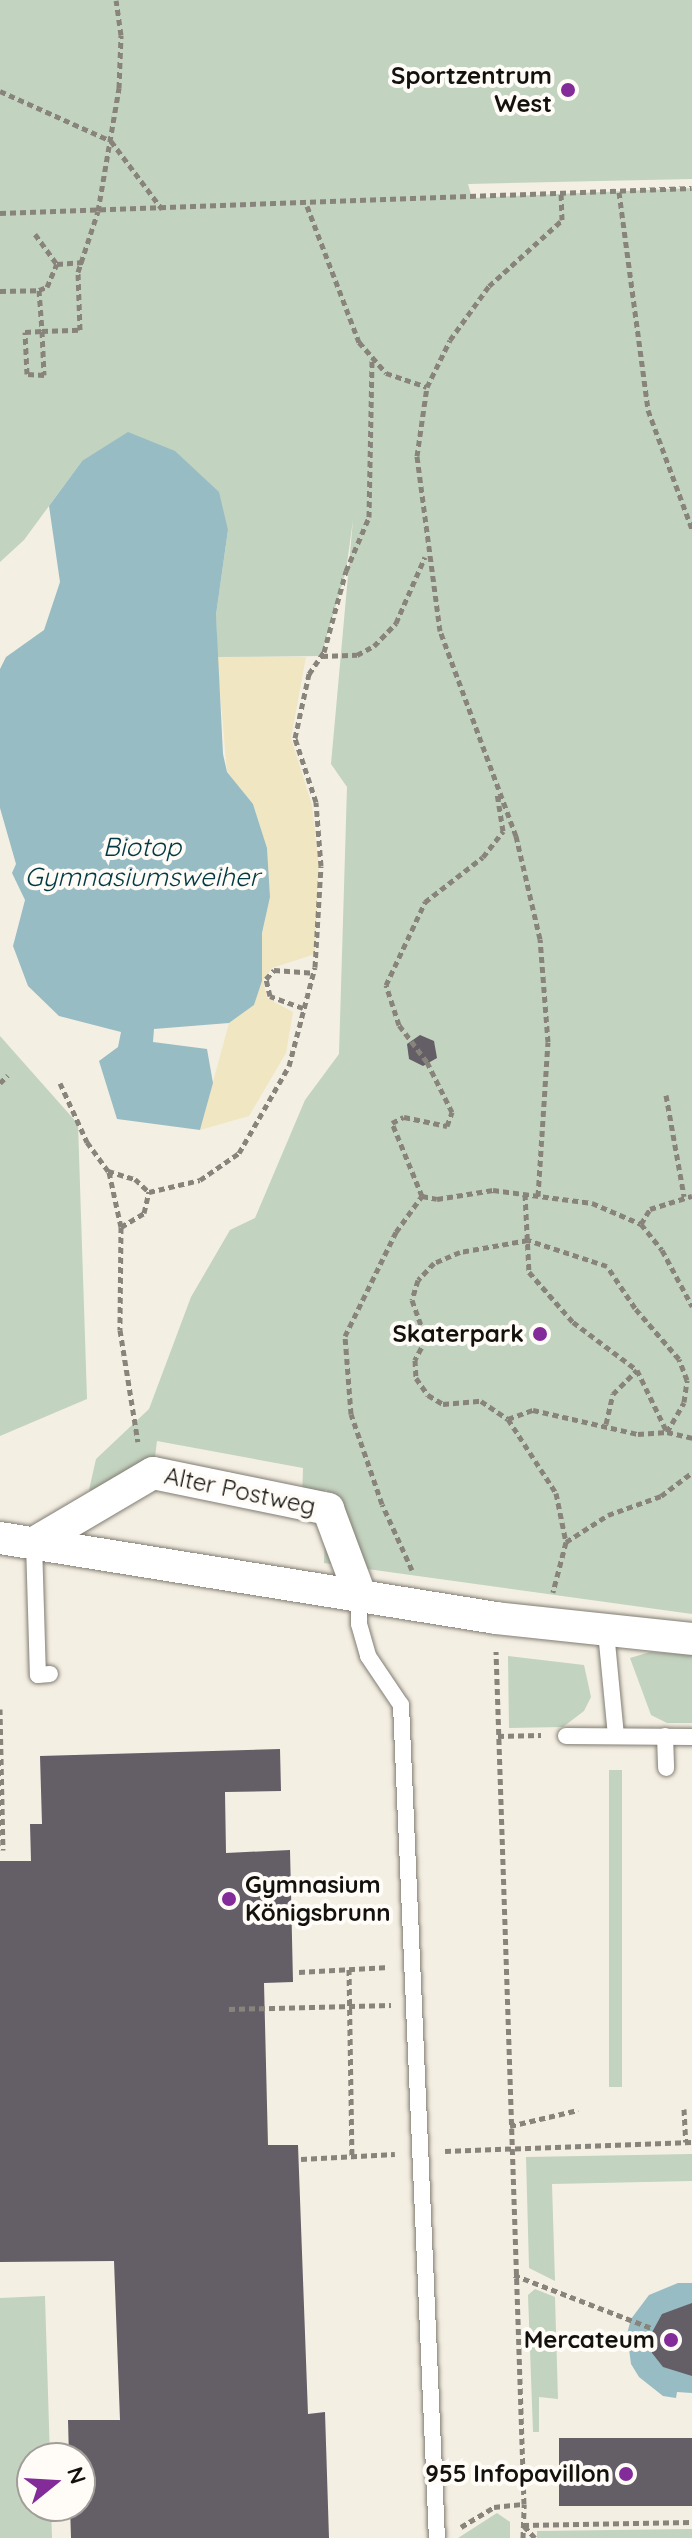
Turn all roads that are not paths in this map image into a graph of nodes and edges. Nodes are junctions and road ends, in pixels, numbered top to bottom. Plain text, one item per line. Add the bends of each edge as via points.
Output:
1 (0, 1538) edge
2 (34, 1543) junction
3 (359, 1592) junction
4 (606, 1632) junction
5 (692, 1639) edge
6 (50, 1674) dead end
7 (566, 1736) dead end
8 (616, 1736) junction
9 (665, 1736) junction
10 (692, 1737) edge
11 (666, 1768) dead end
12 (437, 2538) edge

1 - 2 street
2 - 3 street
2 - 3 street, Alter Postweg via 153,1473 328,1509
2 - 6 lane via 38,1675
3 - 4 street
3 - 12 lane via 359,1624 368,1656 401,1705
4 - 5 street
4 - 8 lane
7 - 8 lane
8 - 9 lane
9 - 10 lane
9 - 11 lane

